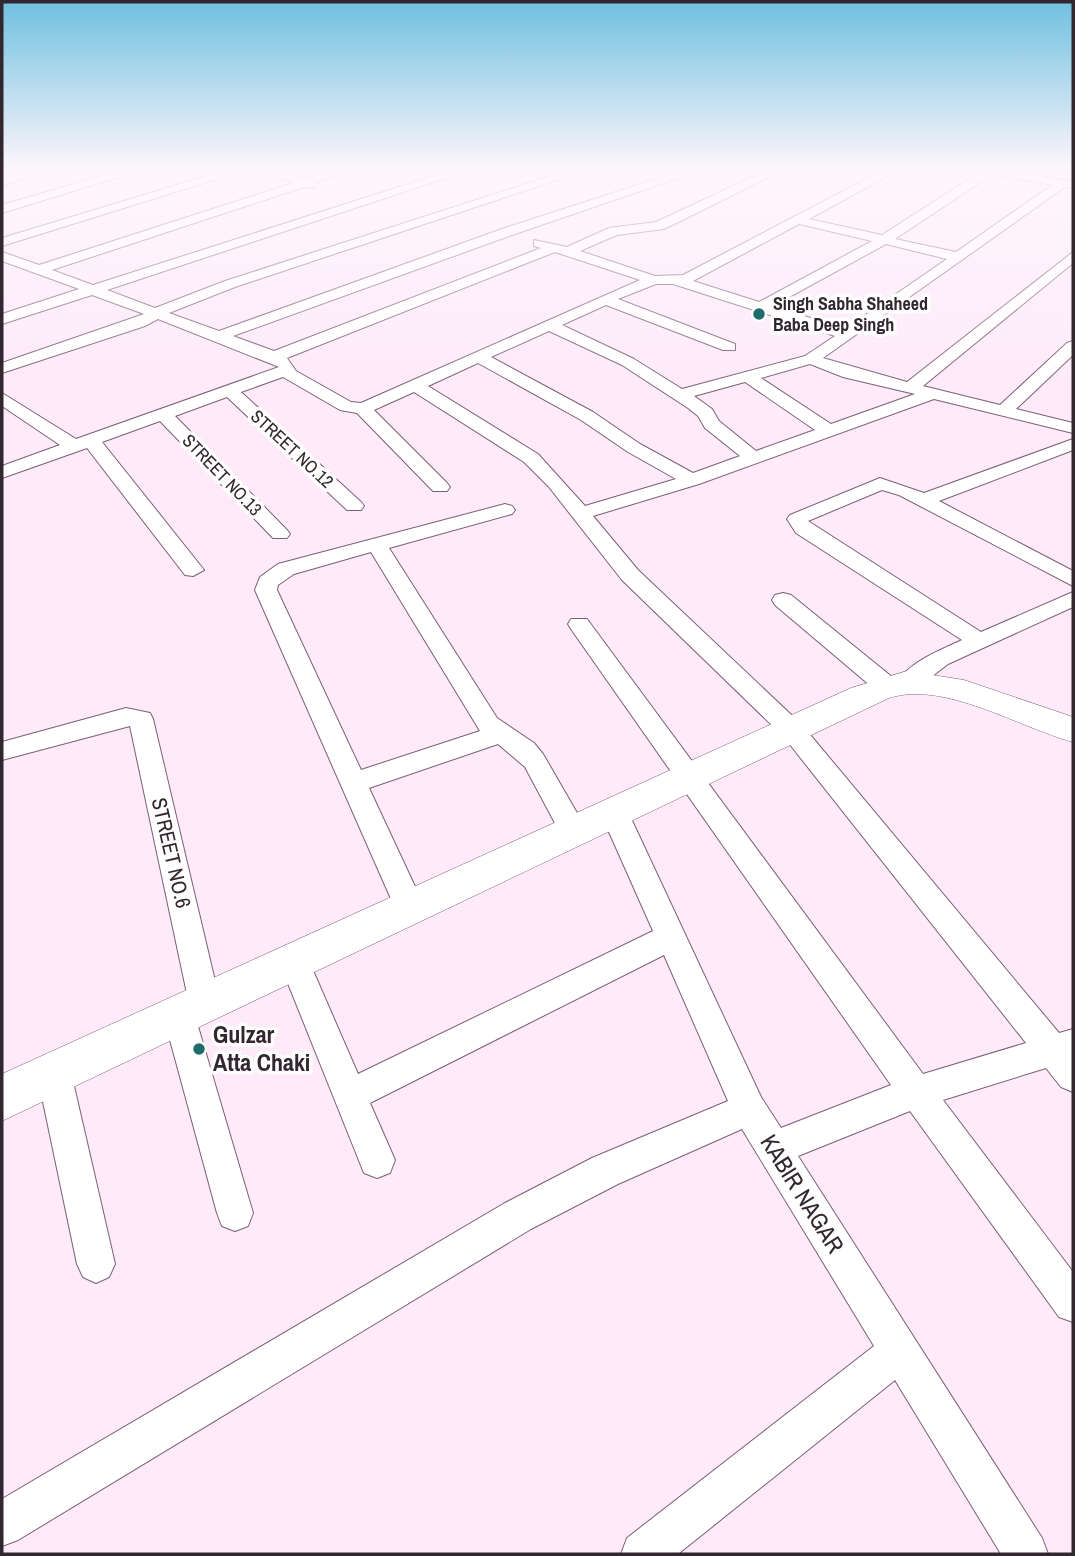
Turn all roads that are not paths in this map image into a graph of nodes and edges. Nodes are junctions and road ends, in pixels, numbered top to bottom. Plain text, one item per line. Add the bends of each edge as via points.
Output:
1 (121, 241) edge
2 (233, 241) edge
3 (367, 241) edge
4 (483, 241) edge
5 (533, 241) edge
6 (587, 241) edge
7 (760, 241) edge
8 (883, 241) edge
9 (887, 241) edge
10 (982, 241) edge
11 (561, 250) junction
12 (2, 256) edge
13 (1073, 256) edge
14 (958, 257) junction
15 (33, 268) junction
16 (941, 268) joint
17 (2, 273) edge
18 (653, 280) junction
19 (678, 281) junction
20 (88, 289) junction
21 (606, 300) junction
22 (759, 308) junction
23 (155, 314) junction
24 (2, 318) edge
25 (550, 325) junction
26 (847, 335) junction
27 (220, 336) junction
28 (1073, 346) edge
29 (729, 347) dead end
30 (274, 357) junction
31 (479, 357) junction
32 (811, 359) junction
33 (2, 368) edge
34 (286, 372) junction
35 (748, 377) junction
36 (416, 386) junction
37 (911, 387) junction
38 (231, 391) junction
39 (934, 393) junction
40 (680, 395) junction
41 (2, 398) edge
42 (363, 409) junction
43 (1004, 411) junction
44 (164, 415) junction
45 (1073, 428) edge
46 (828, 430) junction
47 (83, 443) junction
48 (1073, 444) edge
49 (753, 458) junction
50 (2, 472) edge
51 (692, 480) junction
52 (440, 487) dead end
53 (923, 500) junction
54 (354, 506) dead end
55 (505, 510) dead end
56 (580, 514) junction
57 (280, 534) dead end
58 (377, 545) junction
59 (192, 570) dead end
60 (1073, 580) edge
61 (1073, 599) edge
62 (783, 600) dead end
63 (579, 624) dead end
64 (979, 641) junction
65 (899, 684) junction
66 (126, 717) joint
67 (1073, 730) edge
68 (793, 731) junction
69 (499, 734) junction
70 (2, 751) edge
71 (692, 778) junction
72 (353, 783) junction
73 (615, 814) junction
74 (574, 832) junction
75 (410, 908) junction
76 (670, 937) junction
77 (294, 961) junction
78 (192, 1008) junction
79 (1066, 1057) edge
80 (54, 1073) junction
81 (916, 1091) junction
82 (351, 1095) junction
83 (2, 1098) edge
84 (749, 1109) junction
85 (773, 1149) junction
86 (377, 1160) dead end
87 (235, 1213) dead end
88 (96, 1264) dead end
89 (1073, 1303) edge
90 (900, 1350) junction
91 (2, 1524) edge
92 (643, 1554) edge
93 (1026, 1554) edge

1 - 15 street
2 - 20 street
3 - 23 street via 171,304
4 - 27 street
5 - 11 street
6 - 11 street
7 - 19 street
8 - 22 street
9 - 14 street
10 - 14 street
11 - 18 street
11 - 30 street
12 - 15 street
13 - 37 street
14 - 16 street
15 - 17 street
15 - 20 street
16 - 26 street
18 - 19 street
18 - 21 street
19 - 22 street
20 - 23 street
20 - 24 street
21 - 25 street
21 - 29 street
22 - 26 street
23 - 27 street
23 - 33 street
25 - 31 street
25 - 40 street via 628,362
26 - 32 street
27 - 30 street
28 - 43 street
30 - 34 street via 288,366
31 - 36 street
31 - 51 street
32 - 35 street
32 - 37 street
34 - 38 street
34 - 42 street via 346,405
35 - 40 street
35 - 46 street
36 - 42 street
36 - 56 street via 531,458
37 - 39 street
38 - 44 street
38 - 54 street, STREET NO.12
39 - 43 street
39 - 46 street
40 - 49 street
41 - 47 street
42 - 52 street
43 - 45 street
44 - 47 street
44 - 57 street, STREET NO.13
46 - 49 street
47 - 50 street
47 - 59 street
48 - 53 street
49 - 51 street
51 - 56 street
53 - 60 street
53 - 64 street via 880,484 797,519 803,529
55 - 58 street
56 - 68 street via 630,575
58 - 69 street via 484,718
58 - 72 street via 286,569 275,575 265,590
61 - 64 street
62 - 65 street
63 - 71 street
64 - 65 street
65 - 67 street via 936,684
65 - 68 street
66 - 70 street
66 - 78 street, STREET NO.6 via 141,719
68 - 71 street
68 - 79 street
69 - 72 street
69 - 74 street via 534,761
71 - 73 street
71 - 81 street
72 - 75 street
73 - 74 street
73 - 76 street, KABIR NAGAR
74 - 75 street
75 - 77 street
76 - 82 street
76 - 84 street, KABIR NAGAR
77 - 78 street
77 - 82 street
78 - 80 street
78 - 87 street
79 - 81 street
80 - 83 street
80 - 88 street
81 - 85 street
81 - 89 street
82 - 86 street
84 - 85 street, KABIR NAGAR
84 - 91 street via 605,1171 518,1216
85 - 90 street, KABIR NAGAR
90 - 92 street
90 - 93 street, KABIR NAGAR

